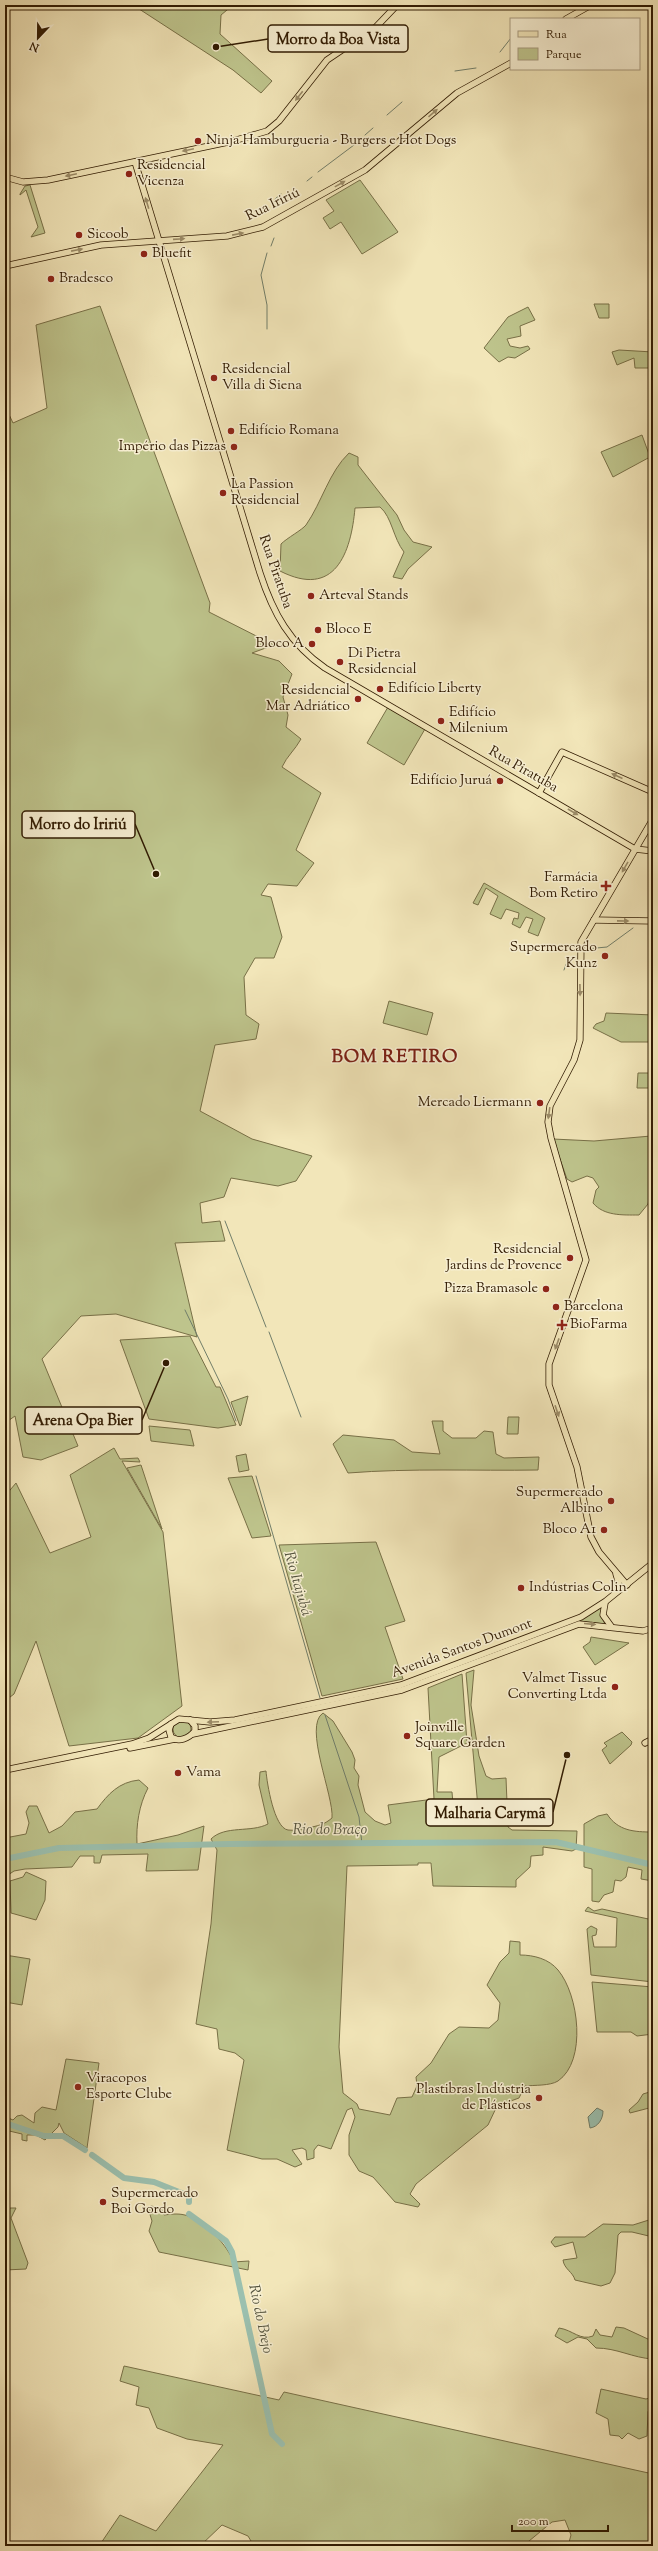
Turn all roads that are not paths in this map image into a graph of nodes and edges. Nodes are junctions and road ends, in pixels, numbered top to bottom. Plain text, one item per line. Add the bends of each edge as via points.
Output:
1 (397, 5) edge
2 (591, 5) edge
3 (568, 18) edge
4 (510, 64) edge
5 (135, 162) junction
6 (5, 177) edge
7 (157, 240) junction
8 (5, 266) edge
9 (653, 792) edge
10 (539, 793) junction
11 (653, 819) edge
12 (635, 849) junction
13 (653, 851) edge
14 (594, 920) junction
15 (653, 921) edge
16 (653, 1562) edge
17 (615, 1570) junction
18 (627, 1584) junction
19 (606, 1601) junction
20 (594, 1609) junction
21 (613, 1627) junction
22 (653, 1628) edge
23 (643, 1631) junction
24 (653, 1634) edge
25 (190, 1720) junction
26 (171, 1724) junction
27 (193, 1734) junction
28 (175, 1739) junction
29 (653, 1739) edge
30 (645, 1743) dead end
31 (5, 1771) edge

1 -> 5 main road via 376,27 328,60 277,124 267,131 240,140
2 - 3 main road
7 -> 4 main road, Rua Iririú via 234,235 269,224 365,170 457,93
5 -> 6 main road via 48,180 23,182
7 -> 5 main road, Rua Piratuba
8 -> 7 main road, Rua Iririú via 101,245
7 - 10 main road, Rua Piratuba via 260,573 271,604 284,628 304,651 325,668
9 -> 10 main road via 562,752
10 -> 12 main road, Rua Piratuba
11 - 12 main road
12 - 13 main road
12 -> 14 main road
14 -> 15 main road
14 -> 17 main road via 580,947 578,1046 571,1066 552,1101 548,1122 586,1260 550,1364 548,1378 581,1480 591,1537 596,1548
16 - 18 main road, Avenida Santos Dumont
17 - 18 main road
17 - 20 main road via 618,1589
18 - 19 main road, Avenida Santos Dumont
19 - 20 main road, Avenida Santos Dumont
19 - 21 main road via 602,1615
20 -> 25 main road, Avenida Santos Dumont via 568,1622 434,1674 396,1686 235,1720
21 - 23 main road, Avenida Santos Dumont
27 -> 21 main road, Avenida Santos Dumont via 402,1690 583,1623
22 - 23 main road
23 - 24 main road, Avenida Santos Dumont
25 - 26 main road via 179,1719
25 - 27 main road via 195,1726
26 - 28 main road via 170,1733
26 - 31 main road via 149,1738 132,1744
27 - 28 main road
28 - 31 main road
29 - 30 main road

